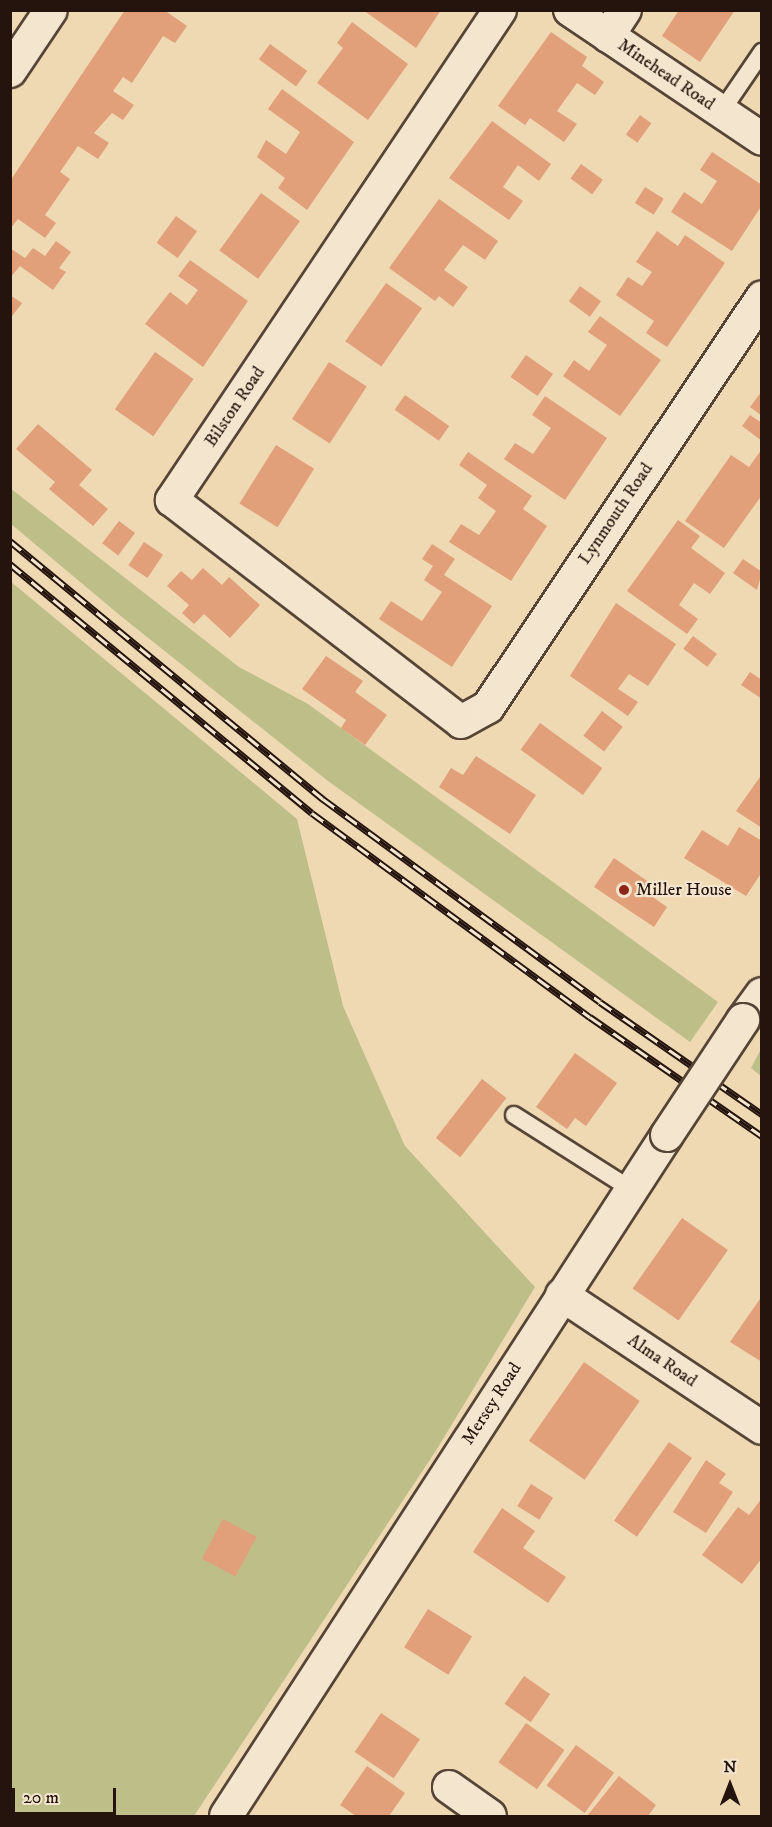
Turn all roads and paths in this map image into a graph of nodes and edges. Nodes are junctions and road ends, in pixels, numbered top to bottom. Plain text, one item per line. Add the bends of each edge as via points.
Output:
1 (51, 10) edge
2 (500, 10) edge
3 (570, 10) edge
4 (625, 10) edge
5 (608, 36) junction
6 (762, 52) edge
7 (12, 64) edge
8 (722, 112) junction
9 (762, 139) edge
10 (762, 297) edge
11 (461, 722) joint
12 (762, 994) edge
13 (514, 1115) dead end
14 (632, 1190) junction
15 (562, 1295) junction
16 (762, 1428) edge
17 (449, 1787) dead end
18 (480, 1814) edge
19 (226, 1816) edge

1 - 7 street
2 - 11 street, Bilston Road via 172,500
3 - 5 street, Minehead Road
4 - 5 street
5 - 8 street, Minehead Road
6 - 8 lane
8 - 9 street, Minehead Road
10 - 11 street, Lynmouth Road via 488,706
12 - 14 street, Mersey Road, bridge
13 - 14 lane
14 - 15 street, Mersey Road
15 - 16 street, Alma Road
15 - 19 street, Mersey Road
17 - 18 street

